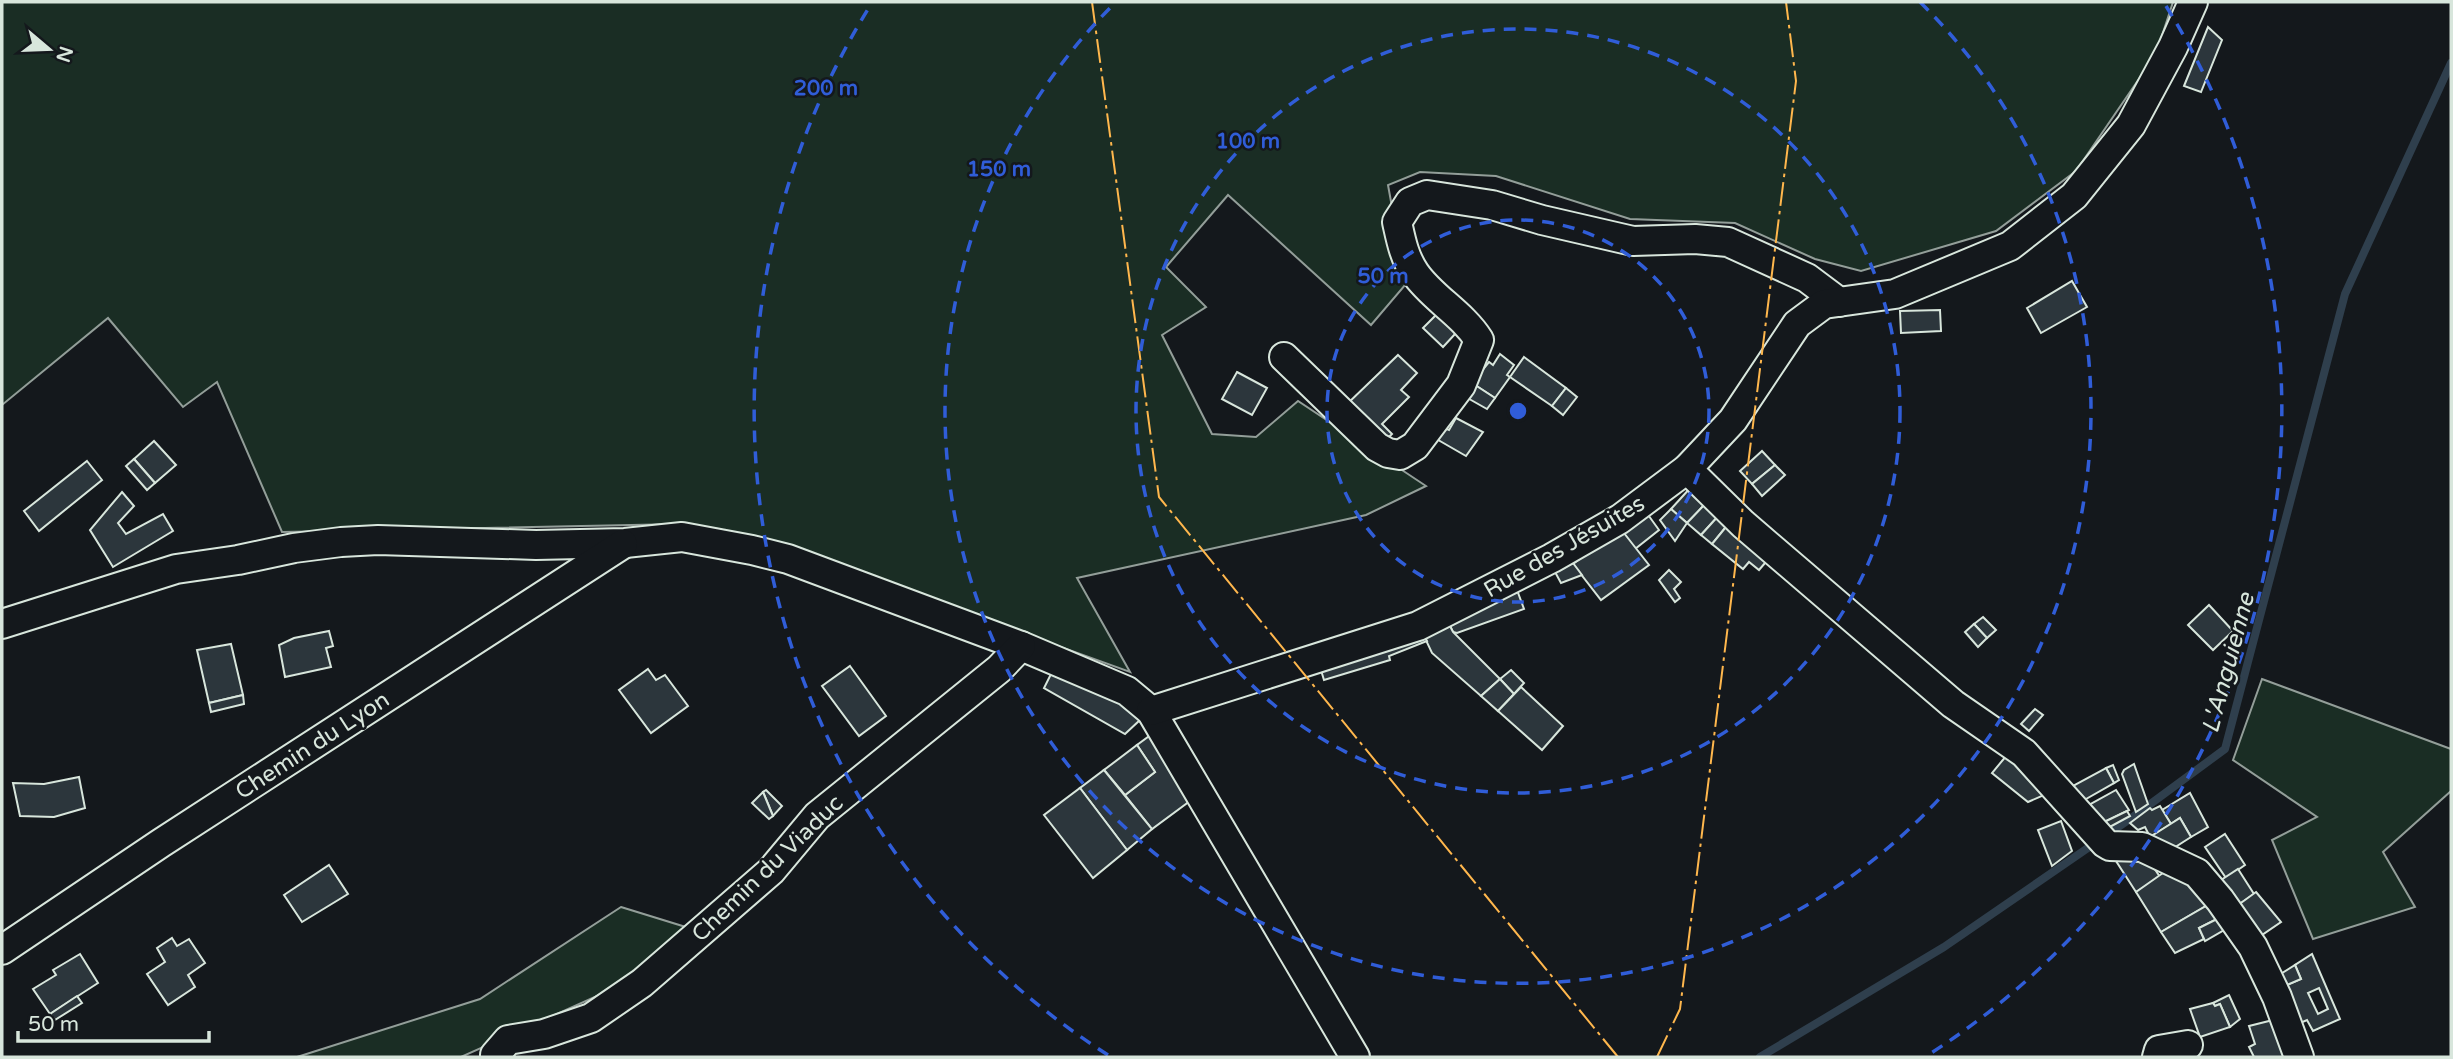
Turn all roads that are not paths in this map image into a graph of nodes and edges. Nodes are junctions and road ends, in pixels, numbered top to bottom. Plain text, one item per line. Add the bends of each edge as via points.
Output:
1 (2193, 2) edge
2 (1839, 302) junction
3 (1284, 357) dead end
4 (1687, 469) junction
5 (625, 543) junction
6 (2, 624) edge
7 (1021, 646) junction
8 (1151, 711) junction
9 (2, 950) edge
10 (2188, 1045) dead end
11 (495, 1055) dead end
12 (1355, 1057) edge
13 (2157, 1057) edge
14 (2299, 1057) edge

1 - 2 street, Rue des Jésuites via 2131,125 2074,196 2010,246 1895,294
2 - 3 street via 1807,278 1728,243 1633,241 1492,205 1427,195 1410,202 1397,222 1403,250 1415,274 1479,340 1461,385 1415,446 1400,455 1377,447
2 - 4 street, Rue des Jésuites via 1824,304 1797,324 1733,420
4 - 8 street, Rue des Jésuites via 1552,558 1418,626
4 - 14 street via 1743,524 1953,704 2024,753 2100,839 2110,846 2142,847 2197,873 2253,947
5 - 6 street via 379,540 294,548 176,569
5 - 7 street via 682,537 788,559
5 - 9 street, Chemin du Lyon
7 - 8 street via 1127,691
7 - 11 street, Chemin du Viaduc via 999,669 817,816 771,871 642,983 591,1018 508,1040
8 - 12 street
10 - 13 street via 2159,1051

